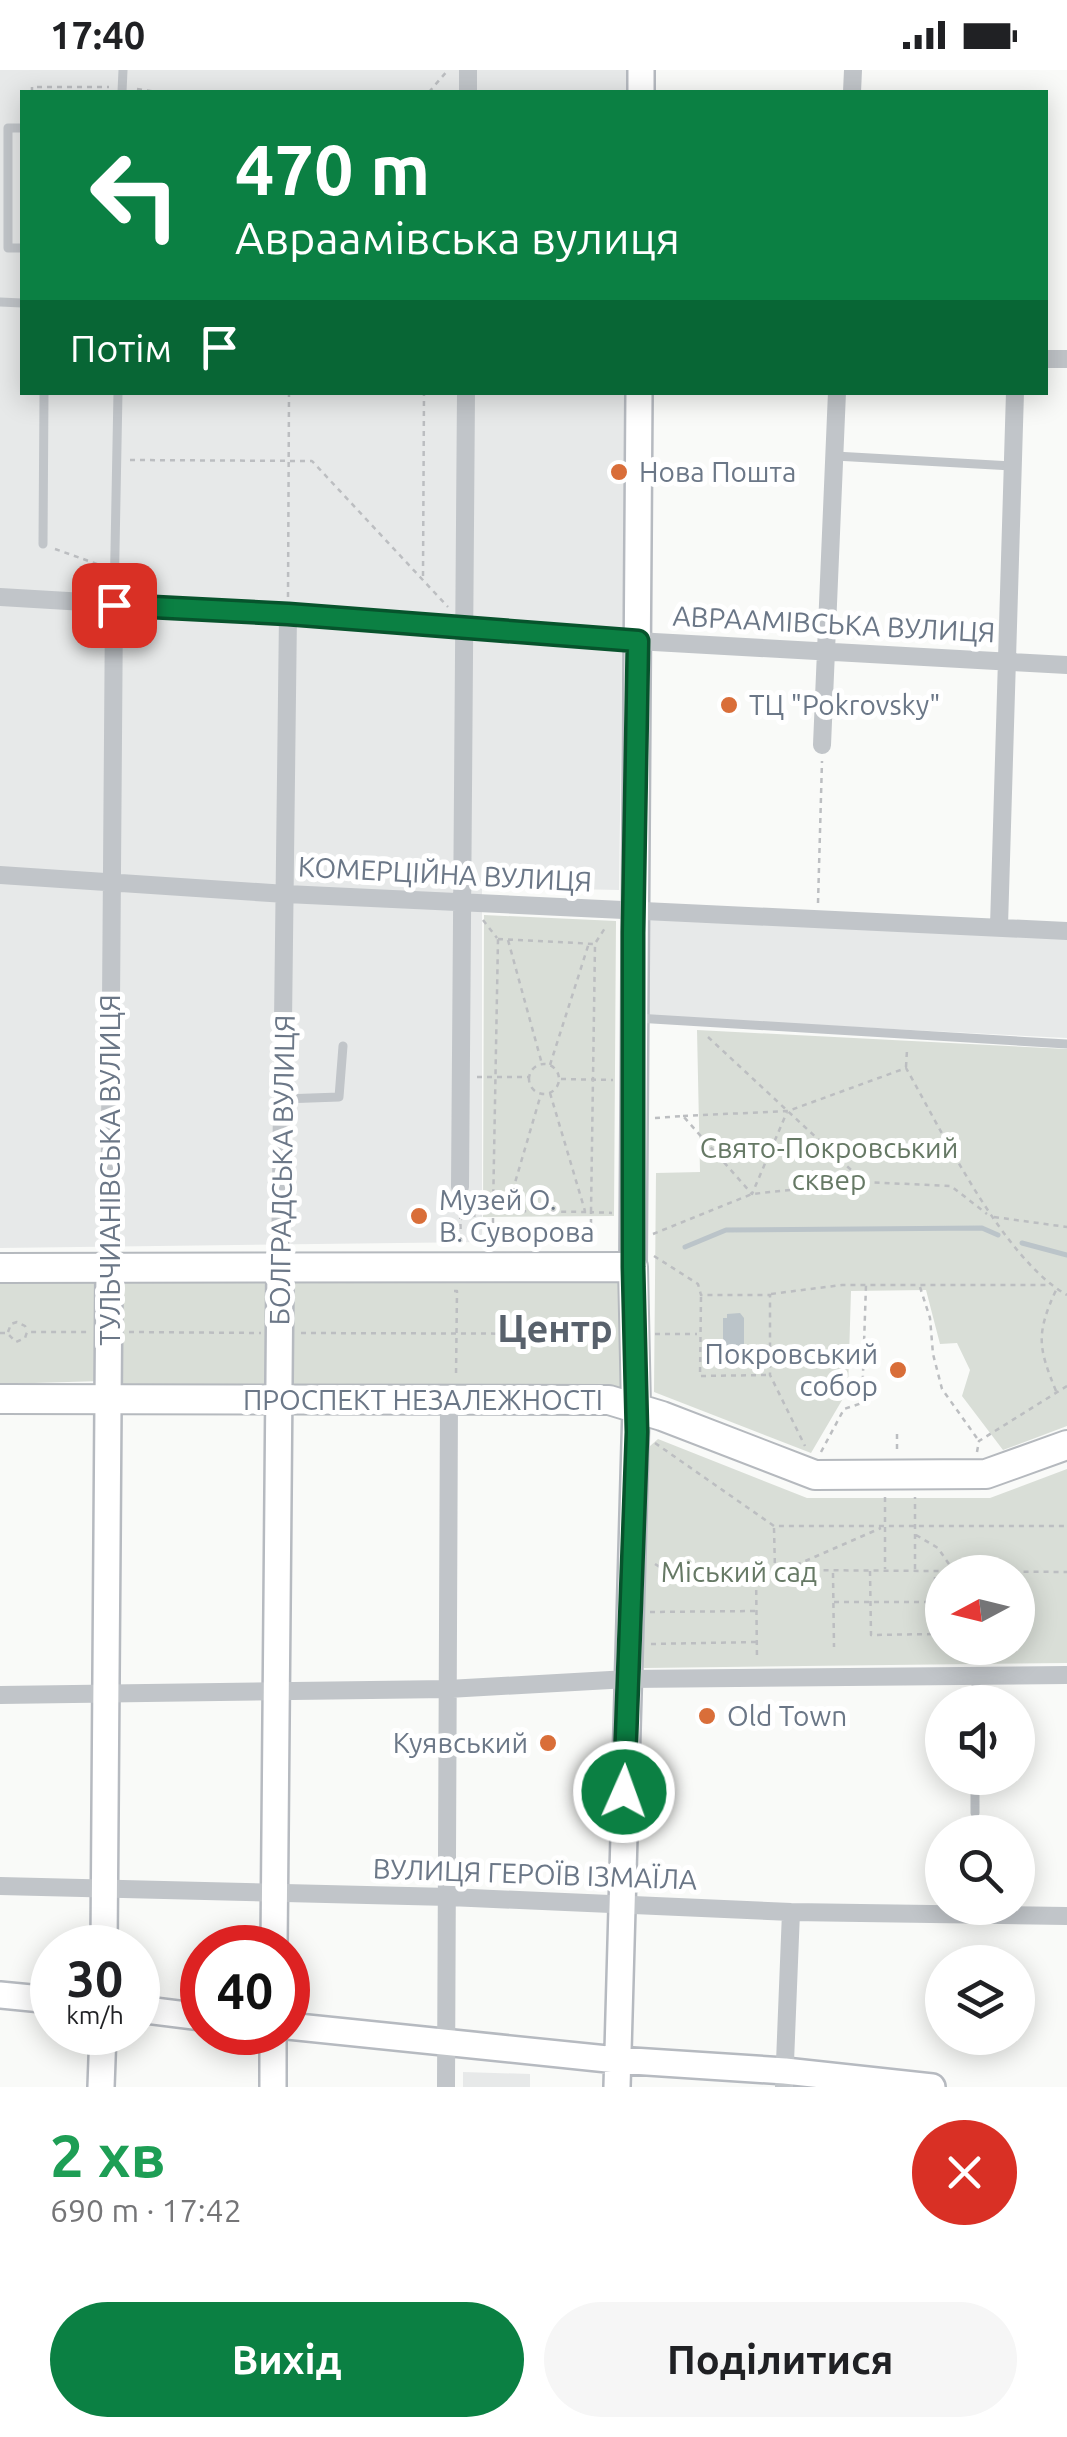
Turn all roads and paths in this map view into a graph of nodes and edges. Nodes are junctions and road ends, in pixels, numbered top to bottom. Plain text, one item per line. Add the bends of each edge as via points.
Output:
1 (122, 70) edge
2 (448, 70) edge
3 (32, 90) edge
4 (122, 90) edge
5 (431, 90) edge
6 (20, 128) edge
7 (20, 248) edge
8 (44, 395) edge
9 (118, 395) edge
10 (289, 395) edge
11 (424, 395) edge
12 (466, 395) edge
13 (640, 395) edge
14 (837, 395) edge
15 (1014, 395) edge
16 (835, 456) junction
17 (117, 460) junction
18 (288, 461) junction
19 (1012, 466) junction
20 (43, 544) joint
21 (115, 570) junction
22 (422, 580) junction
23 (0, 597) edge
24 (114, 605) junction
25 (288, 614) junction
26 (466, 626) junction
27 (638, 641) junction
28 (828, 652) junction
29 (1006, 661) junction
30 (1067, 664) edge
31 (822, 745) joint
32 (0, 875) edge
33 (113, 882) junction
34 (286, 894) junction
35 (461, 903) junction
36 (634, 911) junction
37 (817, 920) junction
38 (999, 926) junction
39 (1067, 930) edge
40 (508, 940) junction
41 (589, 943) junction
42 (634, 1018) junction
43 (690, 1021) junction
44 (908, 1034) junction
45 (1067, 1044) edge
46 (343, 1046) dead end
47 (542, 1064) junction
48 (550, 1065) junction
49 (906, 1068) junction
50 (460, 1077) junction
51 (494, 1077) junction
52 (529, 1077) junction
53 (559, 1080) junction
54 (593, 1080) junction
55 (614, 1080) dead end
56 (550, 1093) junction
57 (541, 1094) junction
58 (284, 1099) junction
59 (788, 1111) junction
60 (682, 1116) junction
61 (634, 1119) junction
62 (864, 1182) junction
63 (460, 1187) joint
64 (752, 1194) junction
65 (493, 1212) junction
66 (507, 1212) junction
67 (588, 1212) junction
68 (614, 1213) dead end
69 (991, 1217) junction
70 (460, 1220) junction
71 (1067, 1227) edge
72 (591, 1244) dead end
73 (461, 1246) dead end
74 (493, 1246) dead end
75 (633, 1254) junction
76 (0, 1268) edge
77 (108, 1268) junction
78 (280, 1268) junction
79 (920, 1285) junction
80 (1049, 1285) junction
81 (866, 1286) junction
82 (1056, 1289) junction
83 (457, 1290) dead end
84 (770, 1294) junction
85 (700, 1296) junction
86 (1067, 1296) edge
87 (27, 1332) junction
88 (99, 1332) dead end
89 (122, 1332) dead end
90 (0, 1333) edge
91 (8, 1333) junction
92 (267, 1333) dead end
93 (290, 1333) dead end
94 (457, 1334) junction
95 (616, 1334) dead end
96 (649, 1334) dead end
97 (700, 1334) junction
98 (770, 1375) junction
99 (1067, 1386) edge
100 (452, 1388) junction
101 (1056, 1393) junction
102 (0, 1399) edge
103 (109, 1399) junction
104 (278, 1399) junction
105 (636, 1407) junction
106 (896, 1434) dead end
107 (651, 1439) dead end
108 (980, 1441) junction
109 (1067, 1445) edge
110 (896, 1452) dead end
111 (810, 1456) dead end
112 (818, 1458) dead end
113 (975, 1458) dead end
114 (885, 1494) dead end
115 (915, 1494) dead end
116 (774, 1526) junction
117 (885, 1526) junction
118 (915, 1526) junction
119 (1067, 1526) edge
120 (915, 1534) junction
121 (943, 1555) edge
122 (645, 1558) dead end
123 (756, 1570) junction
124 (775, 1570) junction
125 (786, 1570) junction
126 (833, 1570) junction
127 (870, 1570) junction
128 (885, 1571) junction
129 (915, 1571) junction
130 (925, 1571) edge
131 (1035, 1572) edge
132 (1067, 1572) edge
133 (834, 1602) junction
134 (871, 1602) junction
135 (925, 1602) edge
136 (756, 1611) junction
137 (639, 1612) dead end
138 (925, 1634) edge
139 (757, 1642) junction
140 (645, 1644) dead end
141 (834, 1647) dead end
142 (757, 1662) dead end
143 (976, 1676) junction
144 (1067, 1676) edge
145 (628, 1679) junction
146 (976, 1685) edge
147 (448, 1689) junction
148 (278, 1691) junction
149 (0, 1694) edge
150 (108, 1694) junction
151 (975, 1795) edge
152 (974, 1813) dead end
153 (0, 1886) edge
154 (105, 1889) junction
155 (275, 1893) junction
156 (449, 1897) junction
157 (620, 1905) junction
158 (791, 1912) junction
159 (1067, 1916) edge
160 (104, 1925) edge
161 (274, 1925) edge
162 (0, 1995) edge
163 (30, 1998) edge
164 (310, 2028) edge
165 (447, 2042) junction
166 (102, 2055) edge
167 (273, 2055) edge
168 (617, 2060) junction
169 (784, 2079) edge
170 (101, 2087) edge
171 (272, 2087) edge
172 (446, 2087) edge
173 (617, 2087) edge
174 (932, 2087) edge

1 - 4 lane
2 - 5 path
3 - 4 path
6 - 7 lane via 8,128 8,248
8 - 20 lane
9 - 17 lane, ТУЛЬЧИАНІВСЬКА ВУЛИЦЯ
10 - 18 path
11 - 22 path
12 - 26 street
13 - 27 main road
14 - 16 street
15 - 19 street
16 - 19 lane
16 - 28 street
17 - 18 path
17 - 21 lane, ТУЛЬЧИАНІВСЬКА ВУЛИЦЯ
18 - 22 path via 312,461
18 - 25 path
19 - 29 street
20 - 21 path
21 - 24 lane, ТУЛЬЧИАНІВСЬКА ВУЛИЦЯ
22 - 26 path
23 - 24 street, АВРААМІВСЬКА ВУЛИЦЯ
24 - 25 street, АВРААМІВСЬКА ВУЛИЦЯ
24 - 33 street, ТУЛЬЧИАНІВСЬКА ВУЛИЦЯ
25 - 26 street, АВРААМІВСЬКА ВУЛИЦЯ
25 - 34 street, БОЛГРАДСЬКА ВУЛИЦЯ
26 - 27 street, АВРААМІВСЬКА ВУЛИЦЯ
26 - 35 street
27 - 28 street, АВРААМІВСЬКА ВУЛИЦЯ
27 - 36 main road
28 - 29 street, АВРААМІВСЬКА ВУЛИЦЯ
28 - 31 street
29 - 30 street, АВРААМІВСЬКА ВУЛИЦЯ
29 - 38 street
31 - 37 path
32 - 33 street, КОМЕРЦІЙНА ВУЛИЦЯ
33 - 34 street, КОМЕРЦІЙНА ВУЛИЦЯ
33 - 77 street, ТУЛЬЧИАНІВСЬКА ВУЛИЦЯ
34 - 35 street, КОМЕРЦІЙНА ВУЛИЦЯ
34 - 58 street, БОЛГРАДСЬКА ВУЛИЦЯ
35 - 36 street, КОМЕРЦІЙНА ВУЛИЦЯ
35 - 50 street
36 - 37 street, КОМЕРЦІЙНА ВУЛИЦЯ
36 - 42 main road
37 - 38 street, КОМЕРЦІЙНА ВУЛИЦЯ
38 - 39 street, КОМЕРЦІЙНА ВУЛИЦЯ
40 - 41 path
40 - 47 path
40 - 51 path via 498,939
41 - 48 path
41 - 54 path via 595,944
42 - 43 lane
42 - 61 main road
43 - 44 lane
43 - 59 path
44 - 45 lane
44 - 49 path
46 - 58 lane via 339,1097
47 - 48 path
47 - 52 path
48 - 53 path
49 - 59 path
49 - 69 path
50 - 51 path
50 - 63 street
51 - 52 path
51 - 65 path
52 - 57 path
53 - 54 path
53 - 56 path
54 - 55 path
54 - 67 path
56 - 57 path
56 - 67 path
57 - 66 path
58 - 78 street, БОЛГРАДСЬКА ВУЛИЦЯ
59 - 60 path
59 - 62 path
59 - 64 path
60 - 61 path
60 - 64 path
61 - 75 main road
62 - 64 path
62 - 69 path via 950,1186
63 - 70 path
64 - 75 path
65 - 66 path
65 - 70 path
65 - 74 path
66 - 67 path
67 - 68 path
67 - 72 path
69 - 71 path
69 - 80 path
70 - 73 path
75 - 78 main road
75 - 85 path via 698,1284
75 - 105 main road
76 - 77 main road
77 - 78 main road
77 - 103 main road, ТУЛЬЧИАНІВСЬКА ВУЛИЦЯ
78 - 104 main road, БОЛГРАДСЬКА ВУЛИЦЯ
79 - 80 path
79 - 81 path
79 - 108 path via 942,1389
80 - 82 path
81 - 84 path
81 - 112 path via 862,1403 844,1410
82 - 86 path
82 - 101 path via 1040,1340
83 - 94 path
84 - 85 path
84 - 98 path
85 - 97 path
87 - 88 path
87 - 91 path via 16,1342
87 - 91 path via 17,1322
89 - 92 path
90 - 91 path
93 - 94 path
94 - 95 path
94 - 100 path
96 - 97 path
97 - 98 path via 700,1376
98 - 111 path
99 - 101 path
100 - 104 main road, ПРОСПЕКТ НЕЗАЛЕЖНОСТІ
100 - 105 main road, ПРОСПЕКТ НЕЗАЛЕЖНОСТІ
100 - 147 street
101 - 108 path
102 - 103 main road, ПРОСПЕКТ НЕЗАЛЕЖНОСТІ
103 - 104 main road, ПРОСПЕКТ НЕЗАЛЕЖНОСТІ
103 - 150 main road, ТУЛЬЧИАНІВСЬКА ВУЛИЦЯ
104 - 148 main road, БОЛГРАДСЬКА ВУЛИЦЯ
105 - 109 main road, ПРОСПЕКТ НЕЗАЛЕЖНОСТІ via 815,1475 986,1474
105 - 145 main road
106 - 110 path
107 - 116 path
108 - 113 path
114 - 117 path
115 - 118 path
116 - 117 path
116 - 124 path
117 - 118 path
117 - 125 path
117 - 128 path
118 - 119 path
118 - 120 path
120 - 121 path
120 - 129 path
122 - 123 path via 662,1569
123 - 124 path
123 - 136 path
124 - 125 path
125 - 126 path
126 - 127 path
126 - 133 path
127 - 128 path
127 - 134 path
128 - 129 path
129 - 130 path
131 - 132 path
133 - 134 path
133 - 141 path
134 - 135 path
134 - 138 path via 871,1635
136 - 137 path
136 - 139 path
139 - 140 path
139 - 142 path
143 - 144 street
143 - 145 street
143 - 146 lane
145 - 147 street
145 - 157 main road
147 - 148 street
147 - 156 street
148 - 150 street
148 - 155 main road, БОЛГРАДСЬКА ВУЛИЦЯ
149 - 150 street
150 - 154 main road, ТУЛЬЧИАНІВСЬКА ВУЛИЦЯ
151 - 152 lane
153 - 154 street, ВУЛИЦЯ ГЕРОЇВ ІЗМАЇЛА
154 - 155 street, ВУЛИЦЯ ГЕРОЇВ ІЗМАЇЛА
154 - 160 main road, ТУЛЬЧИАНІВСЬКА ВУЛИЦЯ
155 - 156 street, ВУЛИЦЯ ГЕРОЇВ ІЗМАЇЛА
155 - 161 main road, БОЛГРАДСЬКА ВУЛИЦЯ
156 - 157 street, ВУЛИЦЯ ГЕРОЇВ ІЗМАЇЛА
156 - 165 street
157 - 158 street, ВУЛИЦЯ ГЕРОЇВ ІЗМАЇЛА
157 - 168 main road
158 - 159 street, ВУЛИЦЯ ГЕРОЇВ ІЗМАЇЛА
158 - 169 street
162 - 163 main road
164 - 165 main road
165 - 168 main road
165 - 172 street
166 - 170 main road
167 - 171 main road
168 - 169 main road
168 - 173 main road
169 - 174 main road

